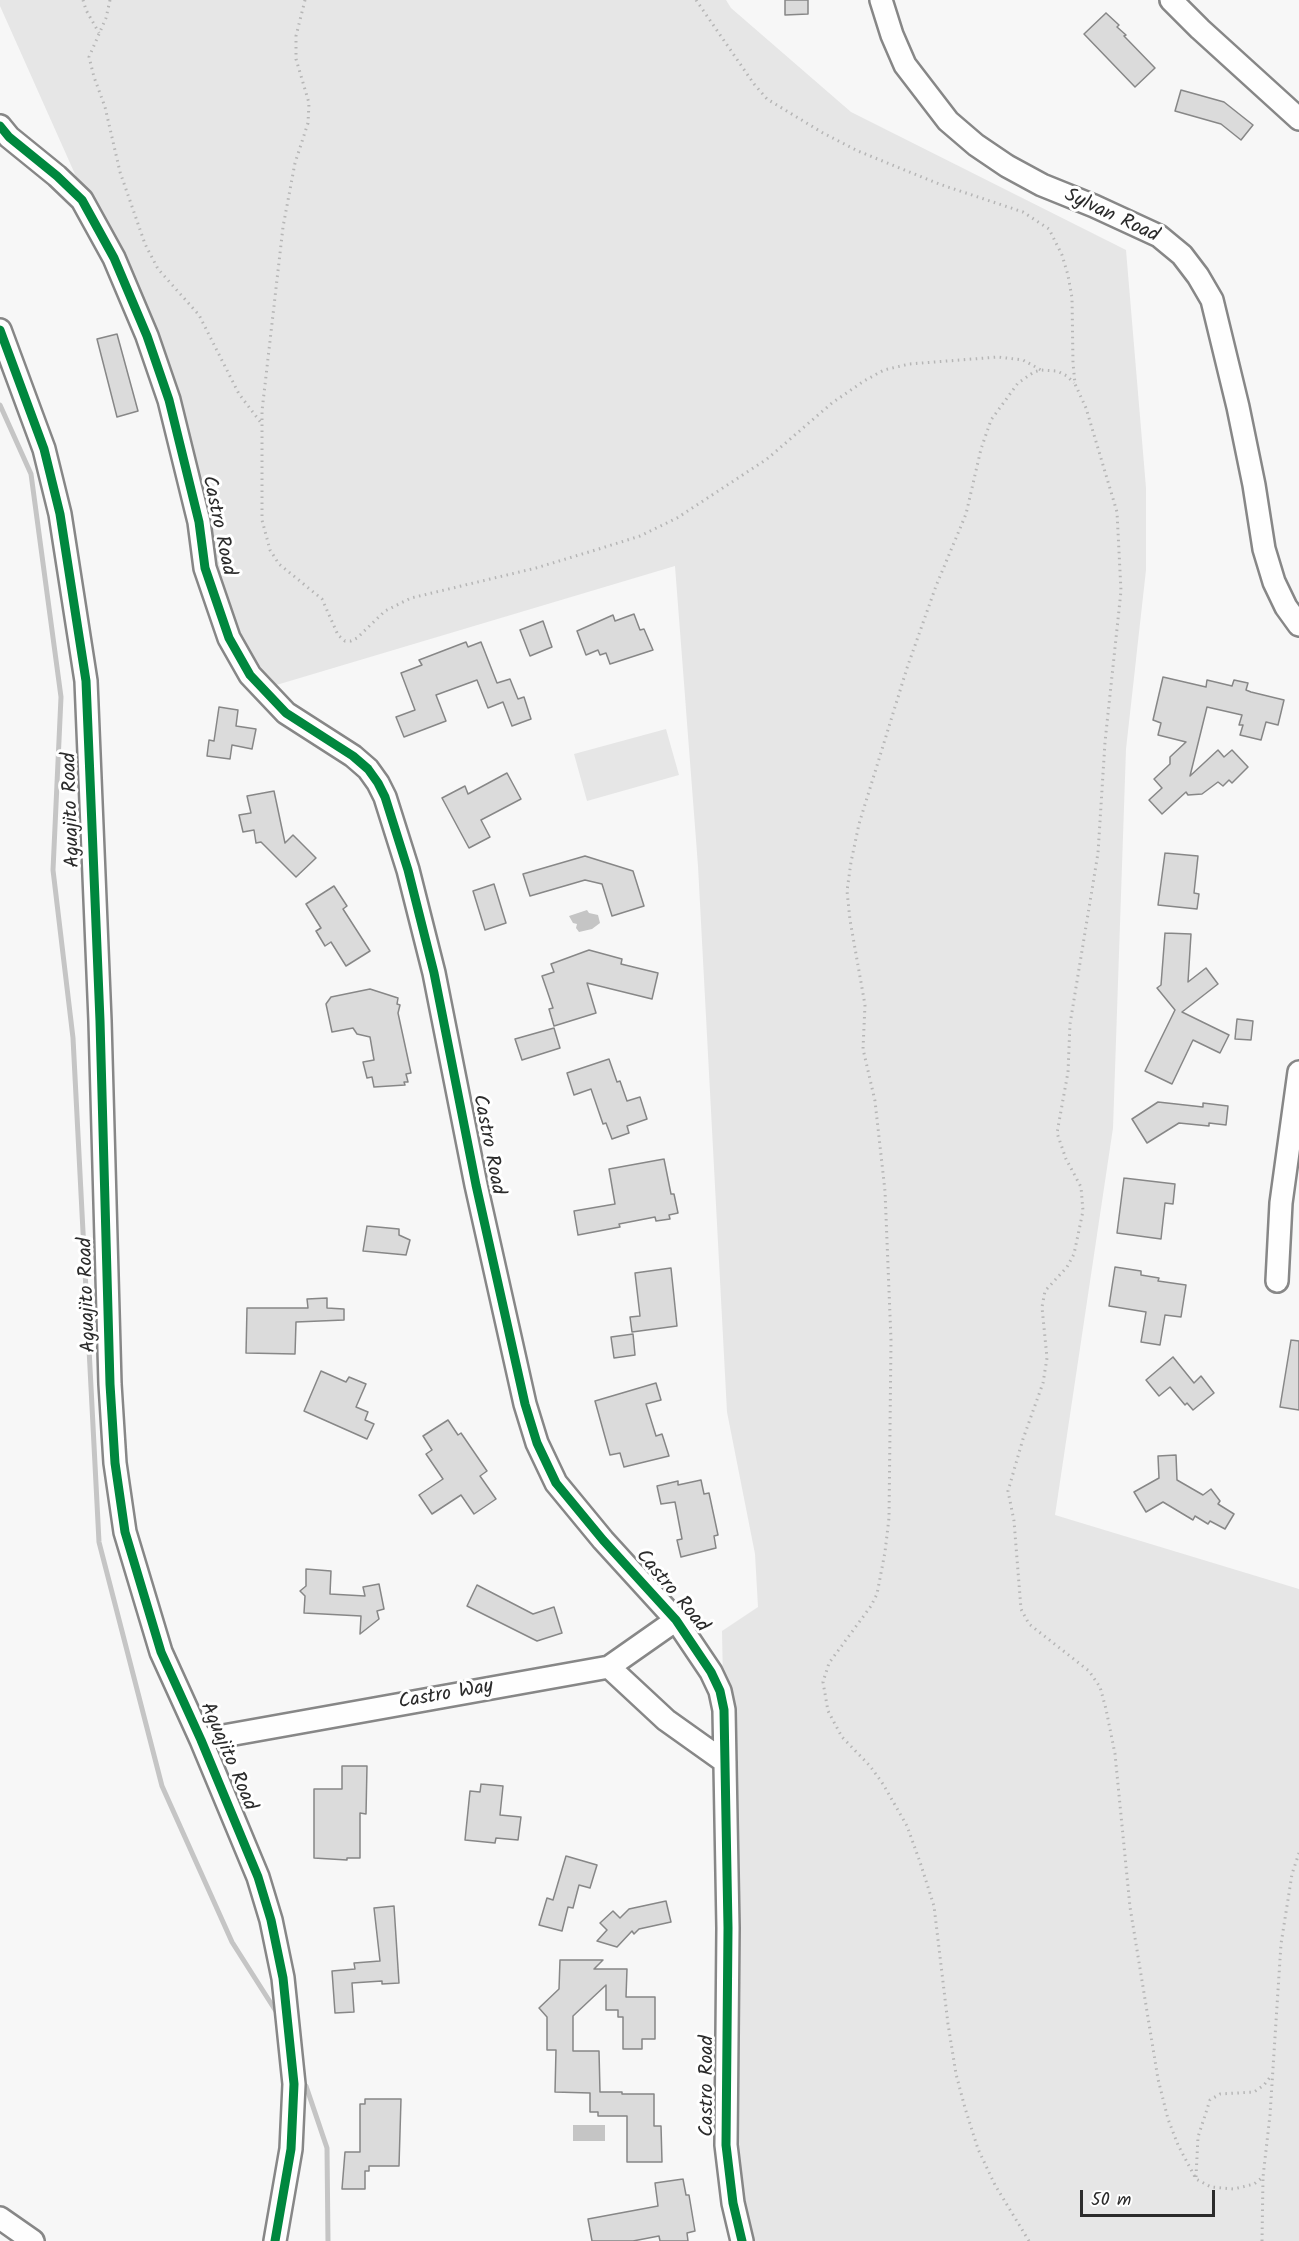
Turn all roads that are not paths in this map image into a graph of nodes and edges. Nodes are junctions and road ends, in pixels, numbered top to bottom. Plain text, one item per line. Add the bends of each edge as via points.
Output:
1 (881, 0) edge
2 (1171, 0) edge
3 (1299, 119) edge
4 (0, 126) edge
5 (1, 333) edge
6 (1299, 625) edge
7 (1299, 1072) edge
8 (1277, 1281) dead end
9 (676, 1620) junction
10 (609, 1667) junction
11 (201, 1740) junction
12 (725, 1762) junction
13 (0, 2218) edge
14 (33, 2241) edge
15 (275, 2241) edge
16 (742, 2241) edge

1 - 6 street, Sylvan Road via 905,65 948,122 976,146 1042,185 1159,236 1182,255 1198,276 1212,300 1238,407 1264,549 1274,582
2 - 3 street
4 - 9 street, Castro Road via 82,200 114,258 169,400 199,522 205,568 230,638 250,675 286,713 368,769 385,797 434,973 476,1185 537,1443 556,1483
5 - 11 street, Aguajito Road via 50,470 86,681 110,1384 125,1532 161,1652
7 - 8 street via 1281,1203
9 - 10 street, Castro Way
9 - 12 street, Castro Road via 720,1691
10 - 11 street, Castro Way
10 - 12 street via 666,1720
11 - 15 street, Aguajito Road via 258,1876 283,1978 294,2084 291,2149
12 - 16 street, Castro Road via 726,2145
13 - 14 street

